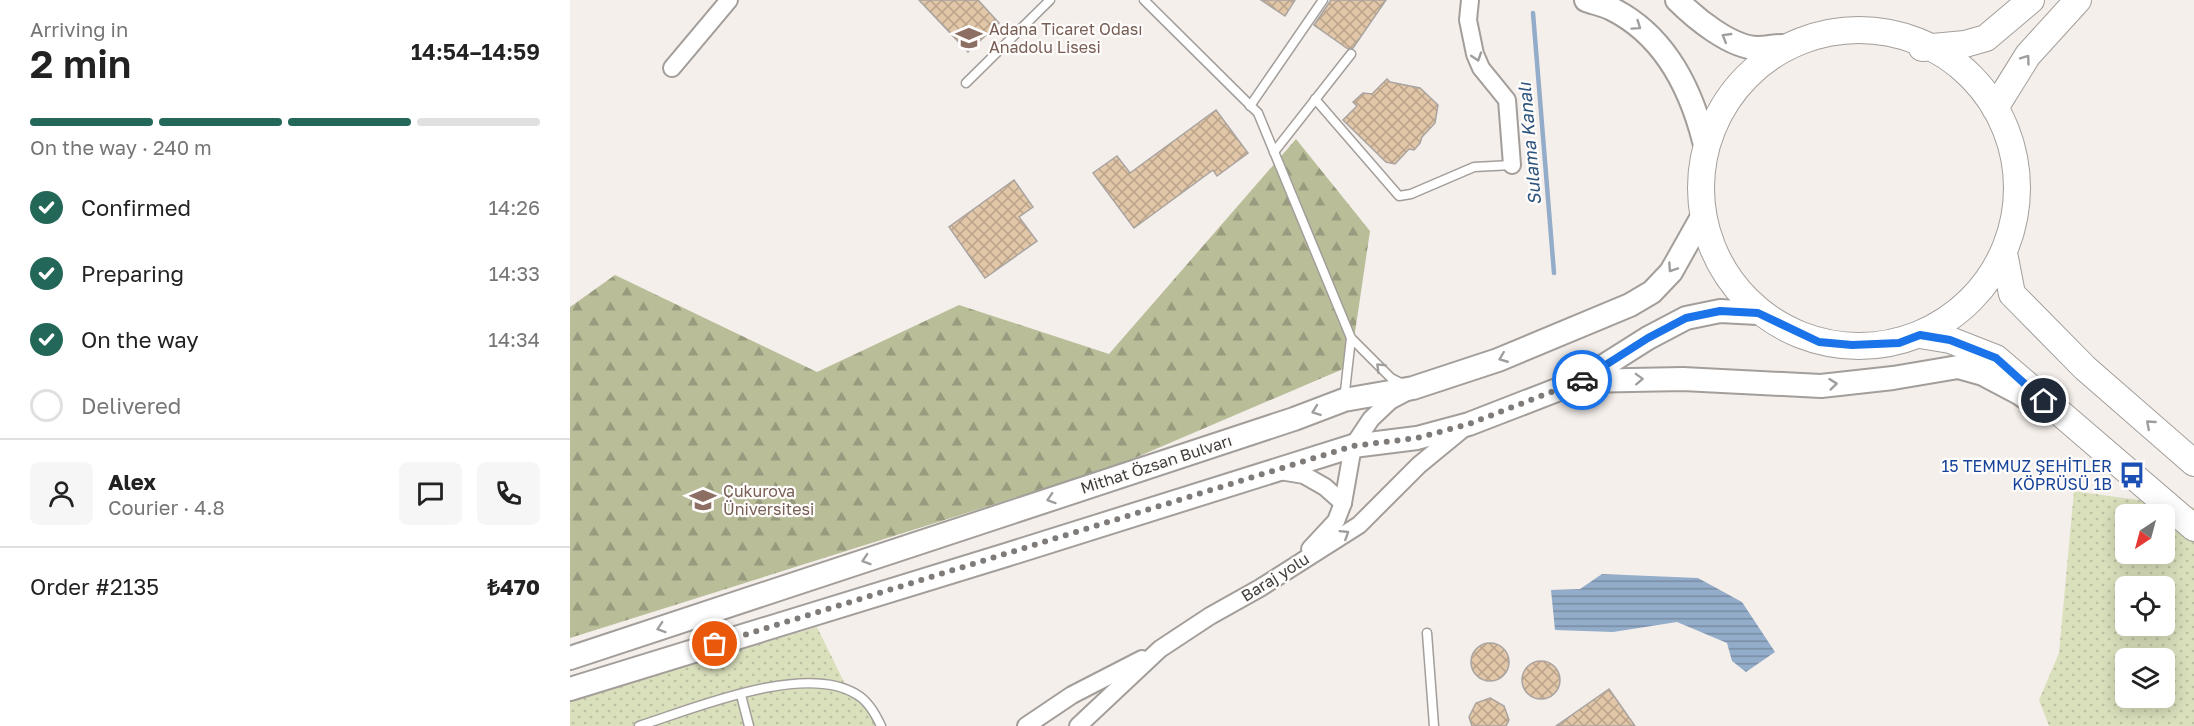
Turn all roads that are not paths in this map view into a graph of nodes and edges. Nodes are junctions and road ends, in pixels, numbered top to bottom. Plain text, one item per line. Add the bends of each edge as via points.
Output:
1 (729, 0) edge
2 (1050, 0) edge
3 (1144, 0) edge
4 (1323, 0) edge
5 (1470, 0) edge
6 (1586, 0) edge
7 (1677, 0) edge
8 (2031, 0) edge
9 (2078, 0) edge
10 (1782, 46) junction
11 (1922, 48) junction
12 (1351, 54) dead end
13 (672, 68) dead end
14 (966, 83) dead end
15 (1315, 99) junction
16 (1250, 106) junction
17 (1995, 108) junction
18 (1704, 141) junction
19 (1274, 152) junction
20 (1512, 165) joint
21 (1702, 217) junction
22 (2005, 258) junction
23 (1758, 313) junction
24 (1920, 335) junction
25 (1351, 338) junction
26 (1580, 381) junction
27 (1413, 388) junction
28 (1344, 400) junction
29 (1469, 424) junction
30 (1353, 446) junction
31 (2097, 446) junction
32 (2194, 463) edge
33 (1276, 470) junction
34 (1343, 503) junction
35 (2194, 528) edge
36 (1295, 565) junction
37 (1427, 633) dead end
38 (1160, 650) junction
39 (570, 658) edge
40 (570, 689) edge
41 (741, 694) junction
42 (639, 726) edge
43 (749, 726) edge
44 (881, 726) edge
45 (1026, 726) edge
46 (1078, 726) edge
47 (1434, 726) edge

1 - 13 street
2 - 14 lane
3 - 16 lane
4 - 16 lane
5 -> 20 street via 1468,20 1475,54 1481,68 1507,100
6 -> 18 main road via 1612,9 1645,31 1665,51 1696,108
10 -> 7 main road via 1756,48 1733,41 1692,15
8 - 11 main road via 1986,38
17 -> 9 main road via 2028,55
10 - 11 main road via 1849,28 1878,31
10 - 18 main road via 1744,77
11 - 17 main road via 1967,73
12 - 15 lane
15 - 19 lane
15 - 20 lane via 1399,196 1474,167
16 - 19 lane via 1258,113
17 - 22 main road via 2019,164 2018,229
18 - 21 main road via 1698,182
19 - 25 lane
21 - 23 main road via 1729,278
21 -> 27 main road, Mithat Özsan Bulvarı via 1671,272 1652,292 1630,305 1498,360
22 - 24 main road via 1955,314
32 -> 22 main road via 2085,368 2012,294
23 - 24 main road via 1819,342 1899,343
23 - 26 main road via 1720,311 1686,318
24 - 31 main road via 1950,340 1996,358
27 -> 25 lane via 1391,378
25 - 28 lane
26 - 29 main road
26 -> 31 main road via 1683,379 1821,386 1958,367 2019,393
27 - 28 main road, Mithat Özsan Bulvarı
27 - 30 street via 1390,401 1371,419
28 -> 39 main road, Mithat Özsan Bulvarı
29 - 30 main road via 1417,438
36 -> 29 street, Baraj yolu via 1359,525 1419,465
30 - 33 main road
30 - 34 street
31 - 35 main road
33 - 34 street via 1304,475
33 - 40 main road
34 - 36 street via 1336,521
36 - 38 street, Baraj yolu
37 - 47 lane
38 - 45 street via 1071,695
38 - 46 street, Baraj yolu
41 - 42 lane
41 - 43 lane
41 - 44 lane via 792,683 838,686 858,694

